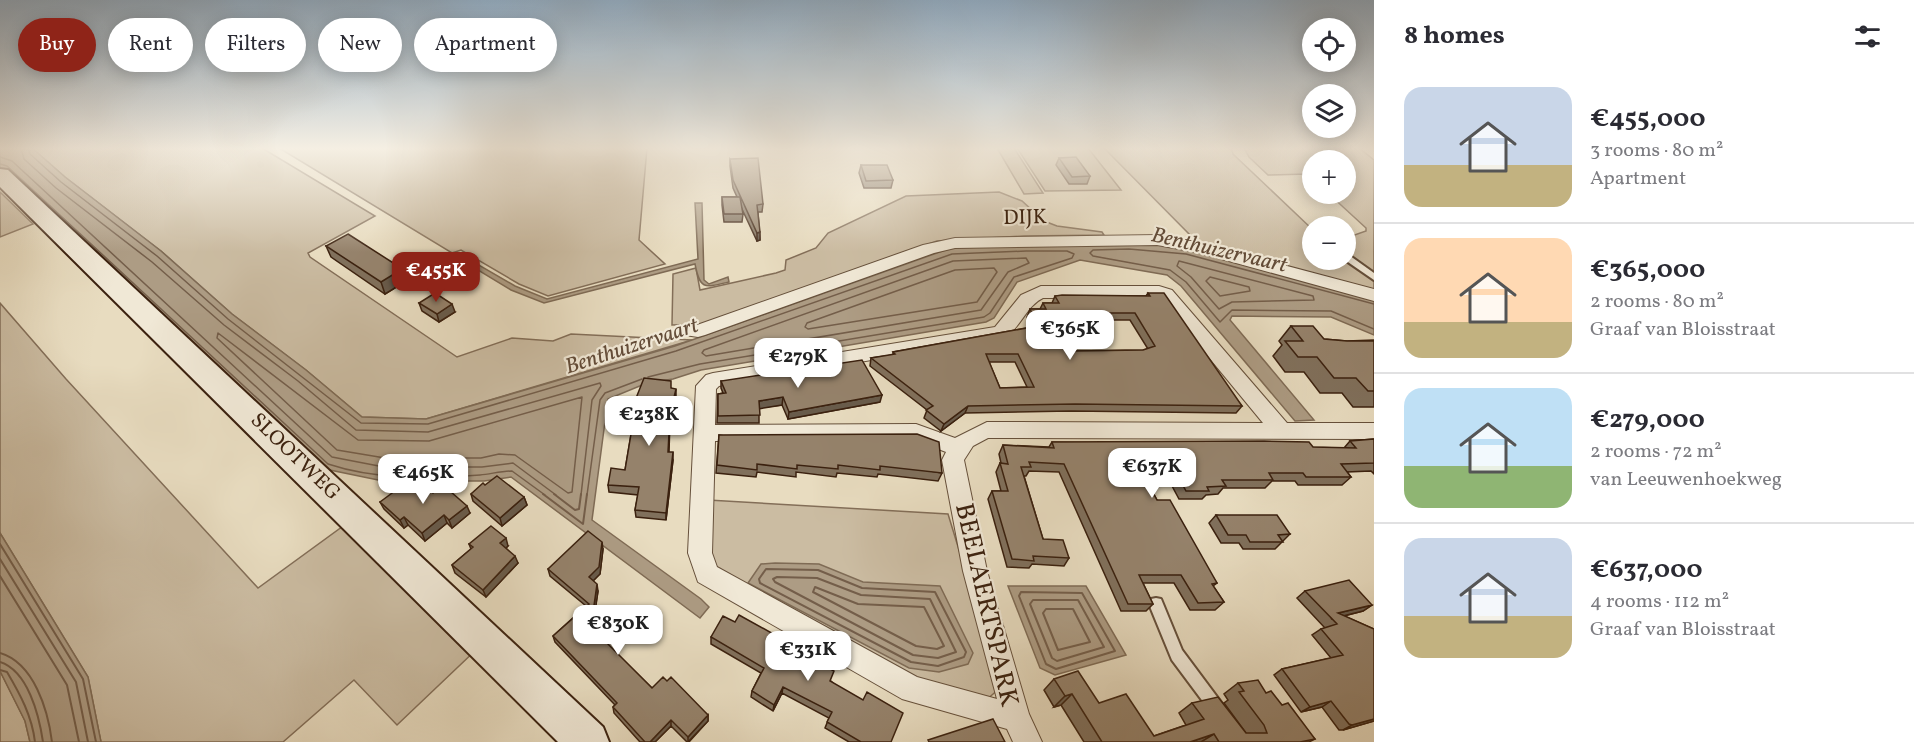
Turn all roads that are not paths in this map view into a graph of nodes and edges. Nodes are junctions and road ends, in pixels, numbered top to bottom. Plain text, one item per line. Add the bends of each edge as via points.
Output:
1 (8, 183) edge
2 (1356, 264) edge
3 (1374, 277) edge
4 (1374, 295) edge
5 (685, 330) dead end
6 (1374, 431) edge
7 (1283, 432) junction
8 (704, 433) junction
9 (957, 447) junction
10 (1156, 604) dead end
11 (1228, 725) edge
12 (1022, 730) edge
13 (588, 742) edge

1 - 13 street, SLOOTWEG
2 - 3 lane
4 - 5 street, DIJK via 1197,247 1157,240 966,242 929,249 698,331
6 - 7 street
7 - 8 street, BEELAERTSPARK via 1166,294 1041,292 1026,297 1010,325 1000,332 713,380 706,386
7 - 9 street via 987,430 966,437
8 - 9 street via 916,432
8 - 12 street, BEELAERTSPARK via 700,553 707,574 912,689
9 - 12 street, BEELAERTSPARK via 953,460 975,571
10 - 11 lane via 1177,655

